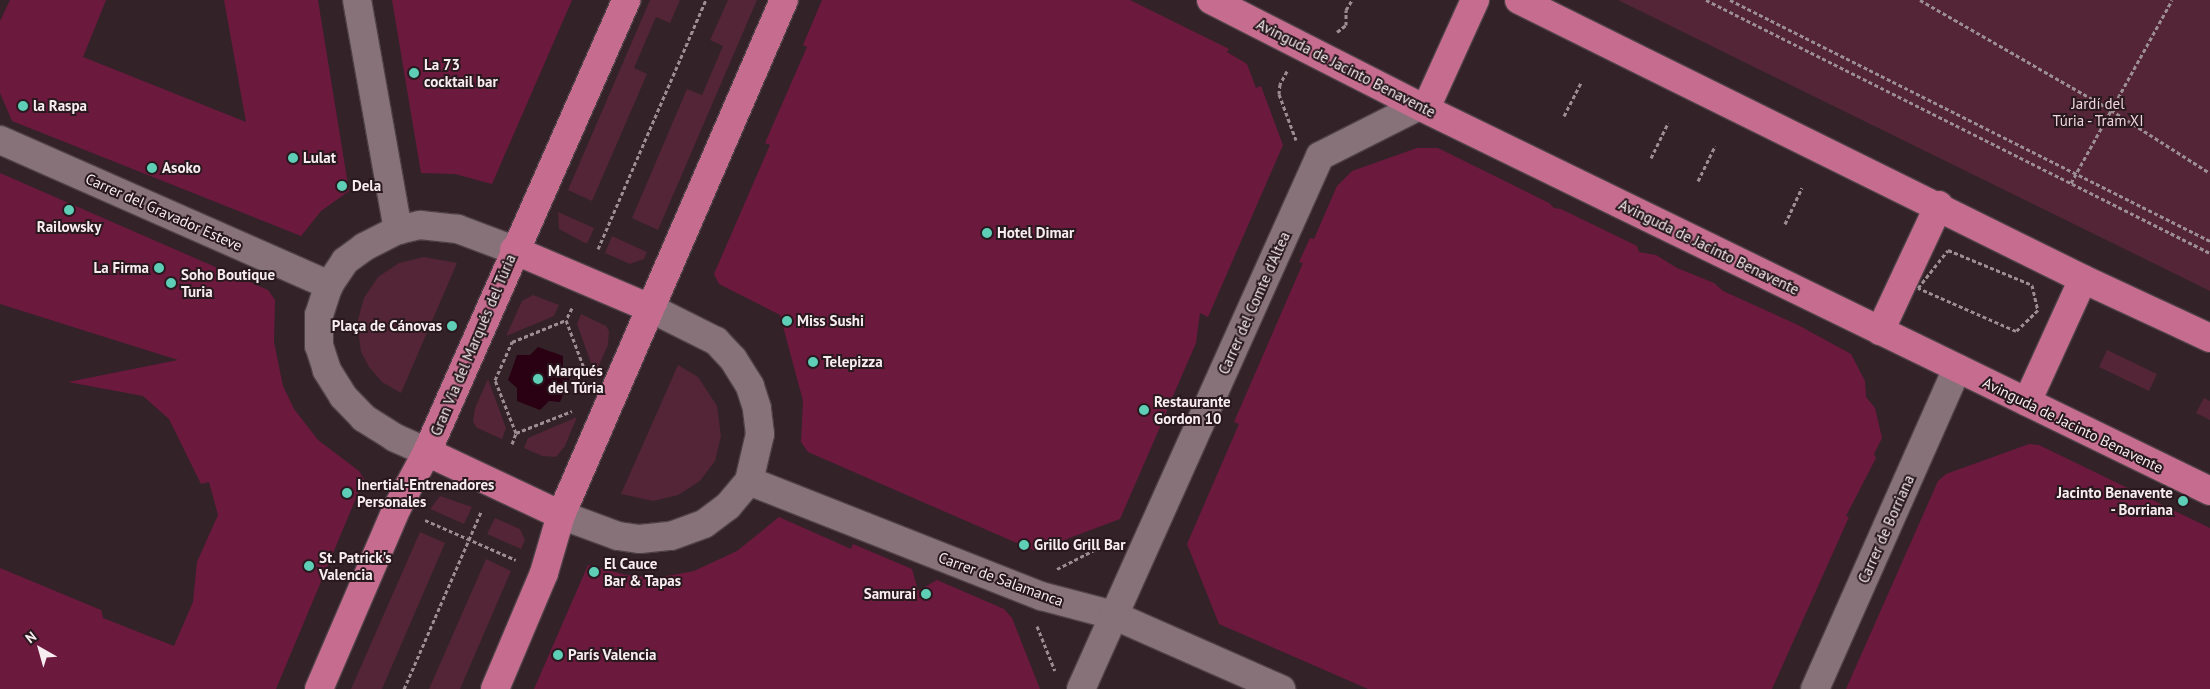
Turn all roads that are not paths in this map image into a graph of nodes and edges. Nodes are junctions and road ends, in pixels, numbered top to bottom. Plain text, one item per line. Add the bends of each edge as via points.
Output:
1 (357, 0) edge
2 (626, 0) edge
3 (784, 0) edge
4 (1475, 0) edge
5 (1520, 0) edge
6 (1231, 4) edge
7 (1422, 107) junction
8 (0, 140) edge
9 (1939, 205) junction
10 (398, 230) junction
11 (514, 250) junction
12 (2083, 279) junction
13 (329, 285) junction
14 (650, 308) junction
15 (1880, 331) junction
16 (2210, 338) edge
17 (1957, 368) junction
18 (2027, 402) junction
19 (427, 452) junction
20 (749, 481) junction
21 (2210, 491) edge
22 (561, 515) junction
23 (1113, 615) junction
24 (320, 689) edge
25 (495, 689) edge
26 (1082, 689) edge
27 (1281, 689) edge
28 (1815, 689) edge

1 - 10 street
2 - 11 main road, Gran Via del Marqués del Túria
3 - 14 main road
4 - 7 main road
5 - 9 main road
6 - 7 main road, Avinguda de Jacinto Benavente
7 - 15 main road, Avinguda de Jacinto Benavente
7 - 23 street, Carrer del Comte d'Altea via 1320,156
8 - 13 street, Carrer del Gravador Esteve
9 - 12 main road
9 - 15 main road
10 - 11 street via 440,225 482,236
10 - 13 street via 364,246 346,261
11 - 14 main road
11 - 19 main road, Gran Via del Marqués del Túria
12 - 16 main road
12 - 18 main road
13 - 19 street via 319,315 318,346 327,370 343,396 364,418
14 - 20 street via 716,341 733,358 750,386 760,434
14 - 22 main road
15 - 17 main road, Avinguda de Jacinto Benavente
17 - 18 main road, Avinguda de Jacinto Benavente
17 - 28 street, Carrer de Borriana
18 - 21 main road, Avinguda de Jacinto Benavente
19 - 22 main road
19 - 24 main road, Gran Via del Marqués del Túria via 397,508
20 - 22 street via 728,506 704,524 671,536 640,539 618,536
20 - 23 street, Carrer de Salamanca via 1041,596
22 - 25 main road via 544,572
23 - 26 street, Carrer del Comte d'Altea
23 - 27 street, Carrer de Salamanca

